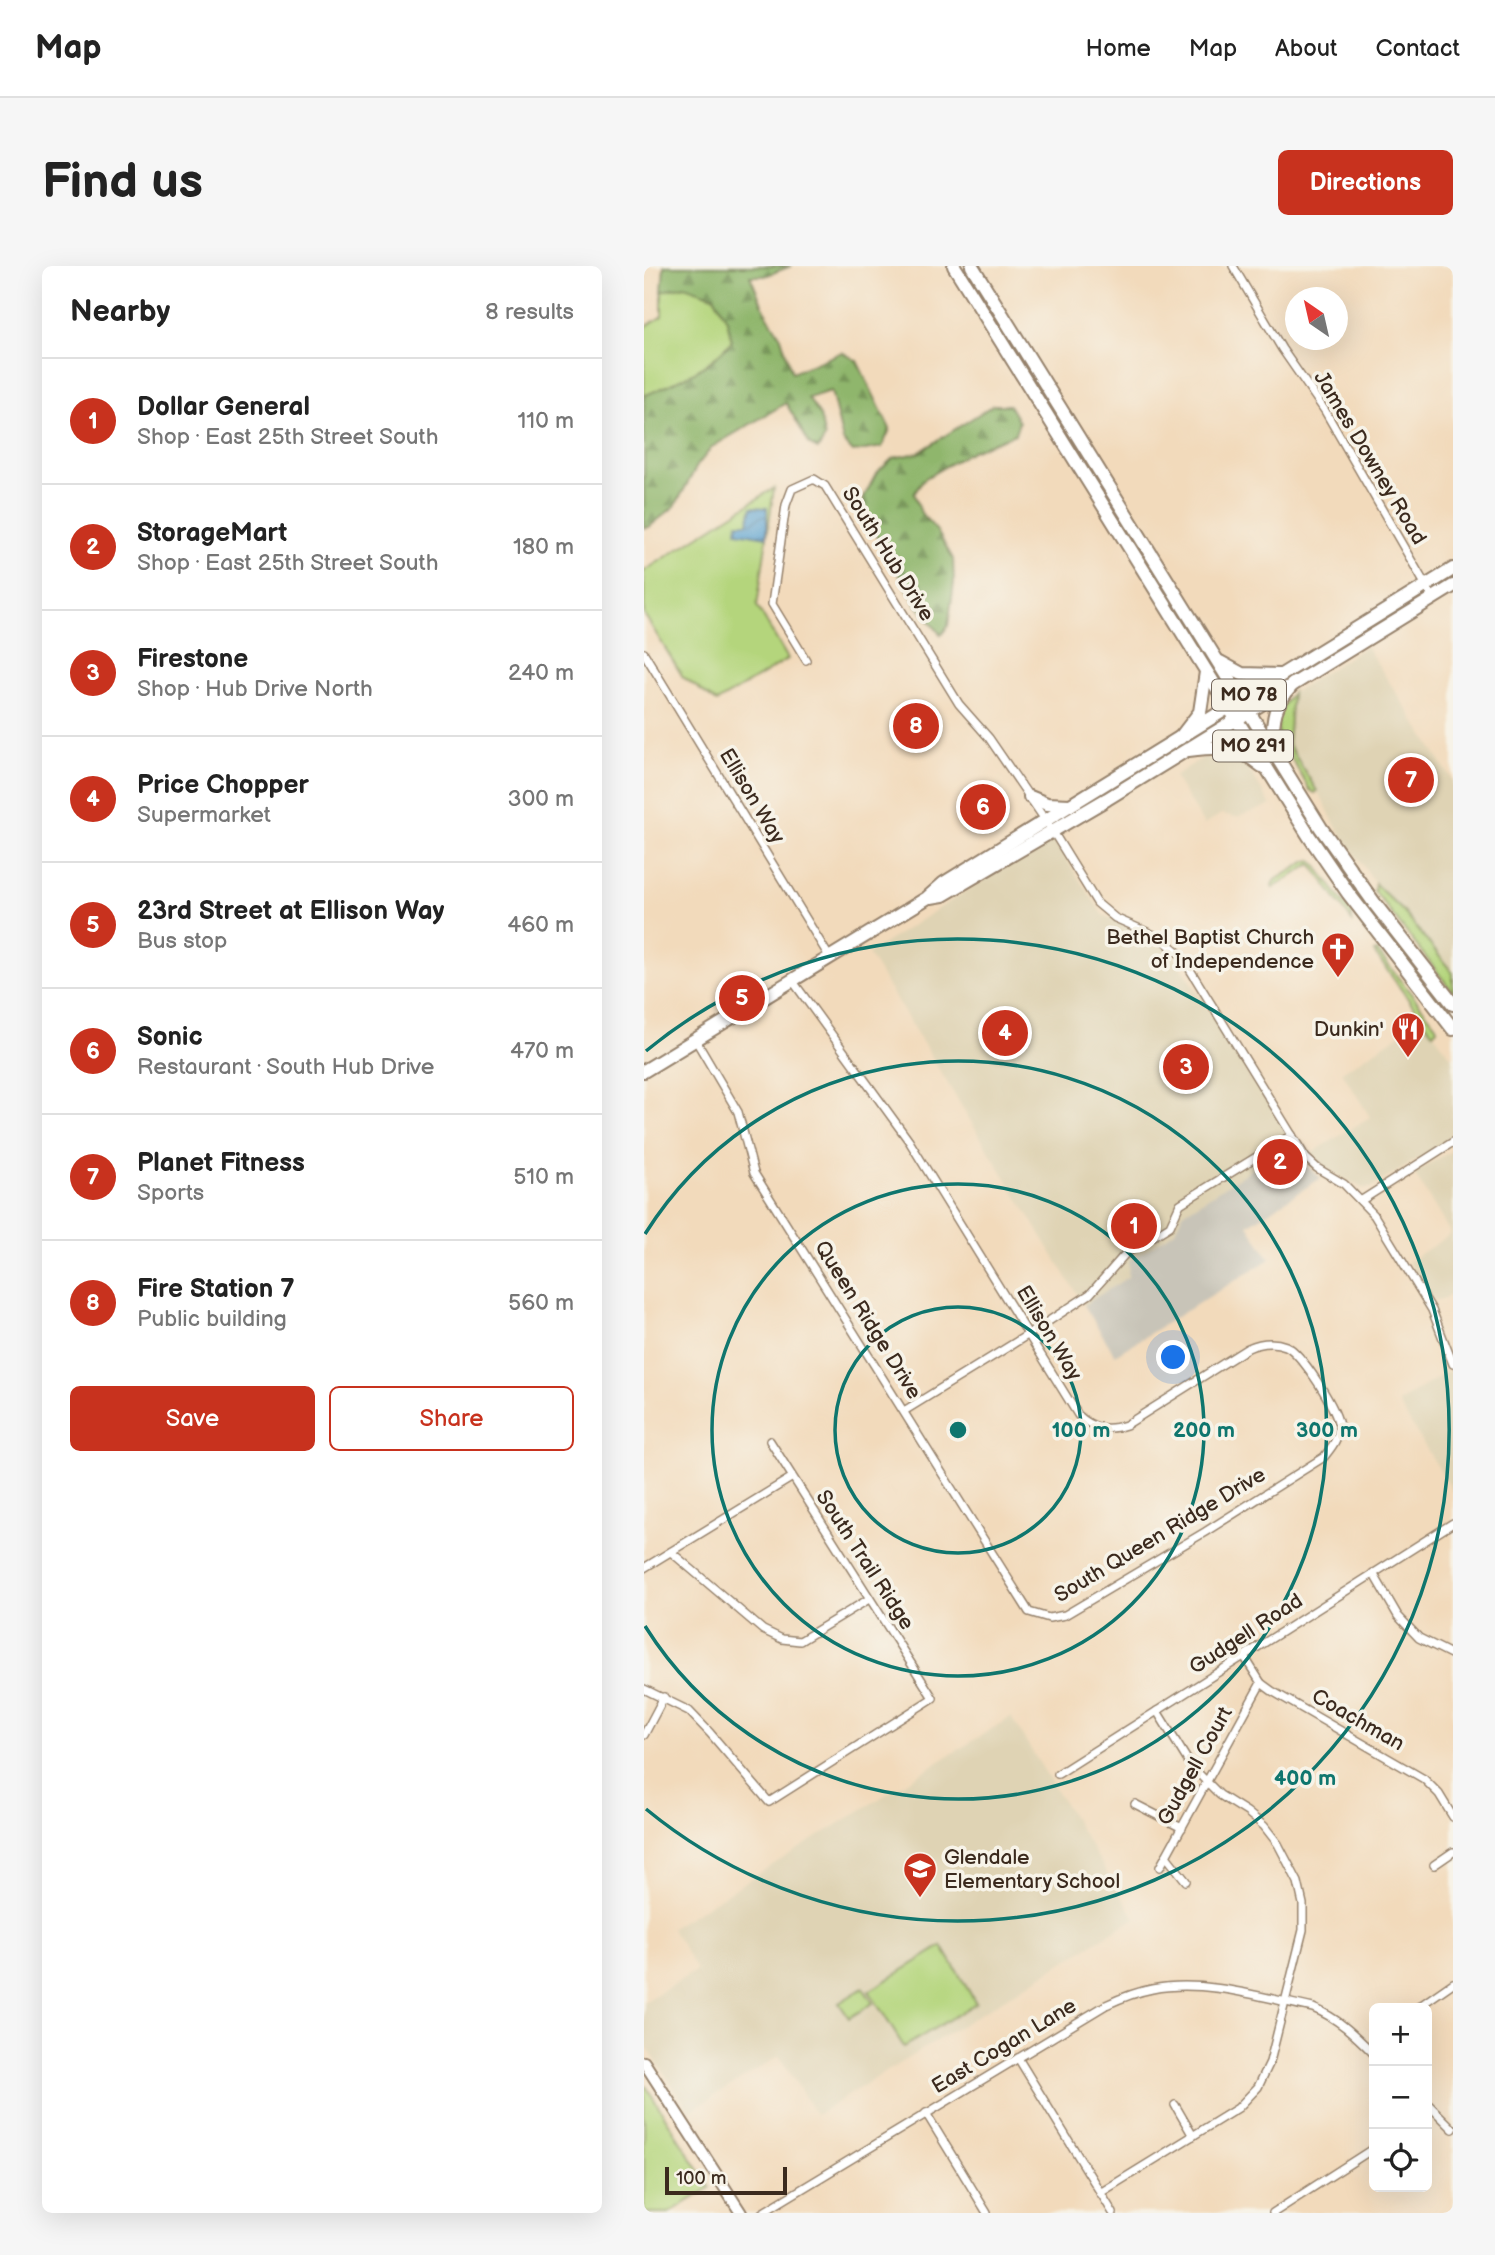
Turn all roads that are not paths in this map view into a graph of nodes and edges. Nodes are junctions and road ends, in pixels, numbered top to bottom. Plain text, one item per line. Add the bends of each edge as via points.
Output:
1 (954, 266) edge
2 (971, 266) edge
3 (1233, 266) edge
4 (1453, 569) edge
5 (1426, 585) junction
6 (1453, 586) edge
7 (1453, 593) edge
8 (1433, 597) junction
9 (644, 653) edge
10 (1215, 658) junction
11 (806, 660) dead end
12 (1206, 672) junction
13 (1279, 675) junction
14 (1293, 684) junction
15 (1242, 699) junction
16 (1228, 708) junction
17 (1249, 712) junction
18 (1237, 720) junction
19 (1180, 738) junction
20 (1272, 749) junction
21 (1188, 750) junction
22 (1271, 775) junction
23 (1030, 797) junction
24 (1070, 806) junction
25 (1049, 825) junction
26 (830, 958) junction
27 (792, 980) junction
28 (1453, 1004) edge
29 (1453, 1029) edge
30 (695, 1040) junction
31 (644, 1070) edge
32 (1292, 1135) junction
33 (1453, 1142) edge
34 (1362, 1200) junction
35 (1030, 1334) junction
36 (1453, 1364) edge
37 (904, 1411) junction
38 (769, 1440) dead end
39 (1335, 1441) joint
40 (791, 1478) junction
41 (1453, 1522) edge
42 (671, 1552) junction
43 (644, 1568) edge
44 (1373, 1573) junction
45 (869, 1599) junction
46 (1030, 1612) joint
47 (1453, 1655) edge
48 (1244, 1656) junction
49 (1261, 1683) junction
50 (644, 1689) edge
51 (664, 1697) junction
52 (1157, 1711) junction
53 (644, 1735) edge
54 (1058, 1774) dead end
55 (1207, 1783) junction
56 (1135, 1804) dead end
57 (1453, 1817) edge
58 (1182, 1828) junction
59 (1453, 1852) edge
60 (1166, 1856) junction
61 (1434, 1865) dead end
62 (1160, 1867) dead end
63 (1186, 1881) dead end
64 (1453, 1983) edge
65 (1286, 2002) junction
66 (1424, 2003) edge
67 (1369, 2048) edge
68 (1018, 2058) junction
69 (644, 2062) edge
70 (1175, 2105) dead end
71 (1432, 2108) edge
72 (926, 2113) junction
73 (1453, 2129) edge
74 (1193, 2137) junction
75 (1369, 2151) edge
76 (1100, 2193) junction
77 (985, 2210) edge
78 (741, 2213) edge
79 (762, 2213) edge
80 (975, 2213) edge
81 (1113, 2213) edge
82 (1273, 2213) edge

1 - 12 main road, MO 291
2 - 10 main road, MO 291
3 - 5 street, James Downey Road via 1325,411
4 - 5 main road, MO 78
5 - 8 street, James Downey Road
5 - 13 main road, MO 78
6 - 8 main road, MO 78
7 - 8 main road
8 - 14 main road, MO 78
9 - 26 street, Ellison Way
10 - 13 main road via 1242,674
10 - 15 main road, MO 291
11 - 23 street, South Hub Drive via 772,604 786,505 792,489 814,479 825,486 959,704
12 - 16 main road, MO 291
12 - 19 main road via 1200,712
13 - 15 main road, MO 78
14 - 17 main road, MO 78
14 - 20 main road via 1274,714
15 - 16 main road, MO 78
15 - 17 main road, MO 291
16 - 18 main road, MO 291
16 - 19 main road, MO 78
17 - 18 main road, MO 78
17 - 20 main road, MO 291
18 - 21 main road, MO 78
18 - 22 main road, MO 291
19 - 24 main road, MO 78
20 - 28 main road, MO 291 via 1335,848
21 - 22 main road via 1236,749
21 - 25 main road, MO 78 via 1107,799
22 - 29 main road, MO 291 via 1348,893
23 - 24 main road
23 - 25 street, South Hub Drive
24 - 25 main road, MO 78
25 - 26 main road, MO 78 via 943,895 928,898
25 - 32 street, South Hub Drive via 1097,903 1125,924 1161,938 1181,955
26 - 27 main road, MO 78
27 - 30 main road, MO 78
27 - 35 street, Ellison Way via 909,1141
30 - 31 main road, MO 78
30 - 37 street, Queen Ridge Drive via 738,1112 754,1173
32 - 34 street, South Hub Drive via 1306,1158
32 - 35 street via 1180,1205 1170,1226 1126,1253 1090,1294
33 - 34 street
34 - 36 street, South Hub Drive via 1432,1310
35 - 37 street
35 - 39 street, Ellison Way via 1078,1415 1099,1428 1113,1429 1248,1348 1269,1342 1286,1346 1298,1354 1337,1414
37 - 46 street, Queen Ridge Drive
38 - 40 street, South Trail Ridge
39 - 46 street, South Queen Ridge Drive via 1324,1457 1065,1615 1049,1618
40 - 42 street
40 - 45 street, South Trail Ridge
41 - 44 street, Gudgell Road
42 - 43 street
42 - 45 street via 764,1630 782,1639 800,1641
44 - 47 street via 1398,1616 1419,1639
44 - 48 street, Gudgell Road
45 - 51 street, South Trail Ridge via 933,1698 769,1802 689,1712
48 - 49 street, Coachman
48 - 52 street, Gudgell Road
49 - 55 street, Gudgell Court
49 - 57 street, Coachman via 1424,1779
50 - 51 street
51 - 53 street
52 - 54 street, Gudgell Road
52 - 55 street
55 - 58 street, Gudgell Court
55 - 65 street via 1264,1826 1298,1882 1303,1930
56 - 58 street
58 - 60 street, Gudgell Court
59 - 61 street
60 - 62 street, Gudgell Court
60 - 63 street
64 - 66 street
65 - 67 street, East Cogan Lane via 1329,2015
65 - 68 street, East Cogan Lane via 1207,1987 1152,1989 1105,2005
65 - 74 street via 1270,2062 1258,2087 1238,2108
68 - 72 street, East Cogan Lane
68 - 76 street
69 - 78 main road
70 - 74 street
71 - 73 street
72 - 77 street
72 - 79 street, East Cogan Lane
74 - 76 street
75 - 82 street
76 - 81 street
77 - 80 street

